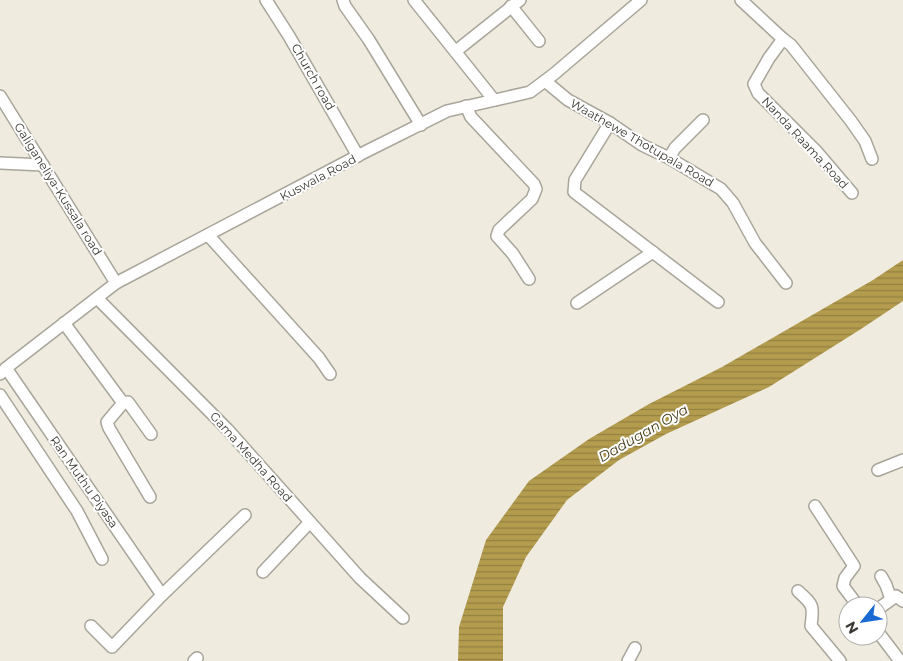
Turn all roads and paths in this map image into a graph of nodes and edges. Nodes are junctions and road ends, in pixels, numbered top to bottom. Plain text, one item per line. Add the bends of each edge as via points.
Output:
1 (266, 0) edge
2 (343, 0) edge
3 (414, 0) edge
4 (641, 0) edge
5 (740, 0) edge
6 (516, 3) edge
7 (783, 39) junction
8 (539, 41) dead end
9 (456, 51) junction
10 (545, 81) junction
11 (0, 96) edge
12 (494, 100) junction
13 (466, 106) junction
14 (702, 120) dead end
15 (610, 123) junction
16 (421, 125) junction
17 (358, 156) junction
18 (669, 158) junction
19 (872, 159) dead end
20 (0, 163) edge
21 (43, 165) junction
22 (852, 193) dead end
23 (208, 235) junction
24 (653, 252) junction
25 (529, 279) dead end
26 (116, 283) junction
27 (786, 283) dead end
28 (96, 298) junction
29 (718, 302) dead end
30 (577, 303) dead end
31 (64, 323) junction
32 (3, 371) edge
33 (330, 374) dead end
34 (0, 395) edge
35 (123, 403) junction
36 (151, 434) dead end
37 (903, 460) edge
38 (878, 470) dead end
39 (150, 497) dead end
40 (815, 506) dead end
41 (245, 515) dead end
42 (310, 522) junction
43 (102, 559) dead end
44 (263, 572) dead end
45 (881, 576) dead end
46 (798, 591) dead end
47 (162, 595) junction
48 (850, 596) edge
49 (890, 599) joint
50 (903, 601) edge
51 (403, 618) dead end
52 (91, 626) dead end
53 (888, 645) edge
54 (635, 648) dead end
55 (628, 661) edge
56 (840, 661) edge
57 (900, 661) edge

1 - 17 street, Church road
2 - 16 street
3 - 9 street
4 - 10 street, Kuswala Road
5 - 7 street
6 - 8 street
6 - 9 street
7 - 19 street via 851,121 865,141
7 - 22 street, Nanda Raama Road via 754,84 758,93 817,152
9 - 12 street
10 - 12 street, Kuswala Road via 530,92
10 - 15 street, Waathewe Thotupala Road via 568,100
11 - 21 street, Galiganeliya-Kussala road
12 - 13 street, Kuswala Road
13 - 16 street, Kuswala Road via 447,111
13 - 25 street via 471,117 536,189 532,199 499,230 498,236
14 - 18 street
15 - 18 street, Waathewe Thotupala Road via 642,145
15 - 24 street via 575,180 574,192
16 - 17 street, Kuswala Road
17 - 23 street, Kuswala Road
18 - 27 street, Waathewe Thotupala Road via 721,189 755,244
20 - 21 street
21 - 26 street, Galiganeliya-Kussala road
23 - 26 street, Kuswala Road
23 - 33 street
24 - 29 street
24 - 30 street
26 - 28 street, Kuswala Road
28 - 31 street, Kuswala Road
28 - 42 street, Gama Medha Road via 228,430
31 - 32 street, Kuswala Road
31 - 35 street
32 - 47 street, Ran Muthu Piyasa
34 - 43 street via 77,511
35 - 36 street via 128,402
35 - 39 street via 107,422
37 - 38 street
40 - 48 street via 854,566 843,586
41 - 47 street
42 - 44 street
42 - 51 street, Gama Medha Road via 360,578
45 - 49 street
46 - 56 street via 813,611 811,626
47 - 52 street via 112,647
49 - 50 street via 896,596
53 - 57 street
54 - 55 street

